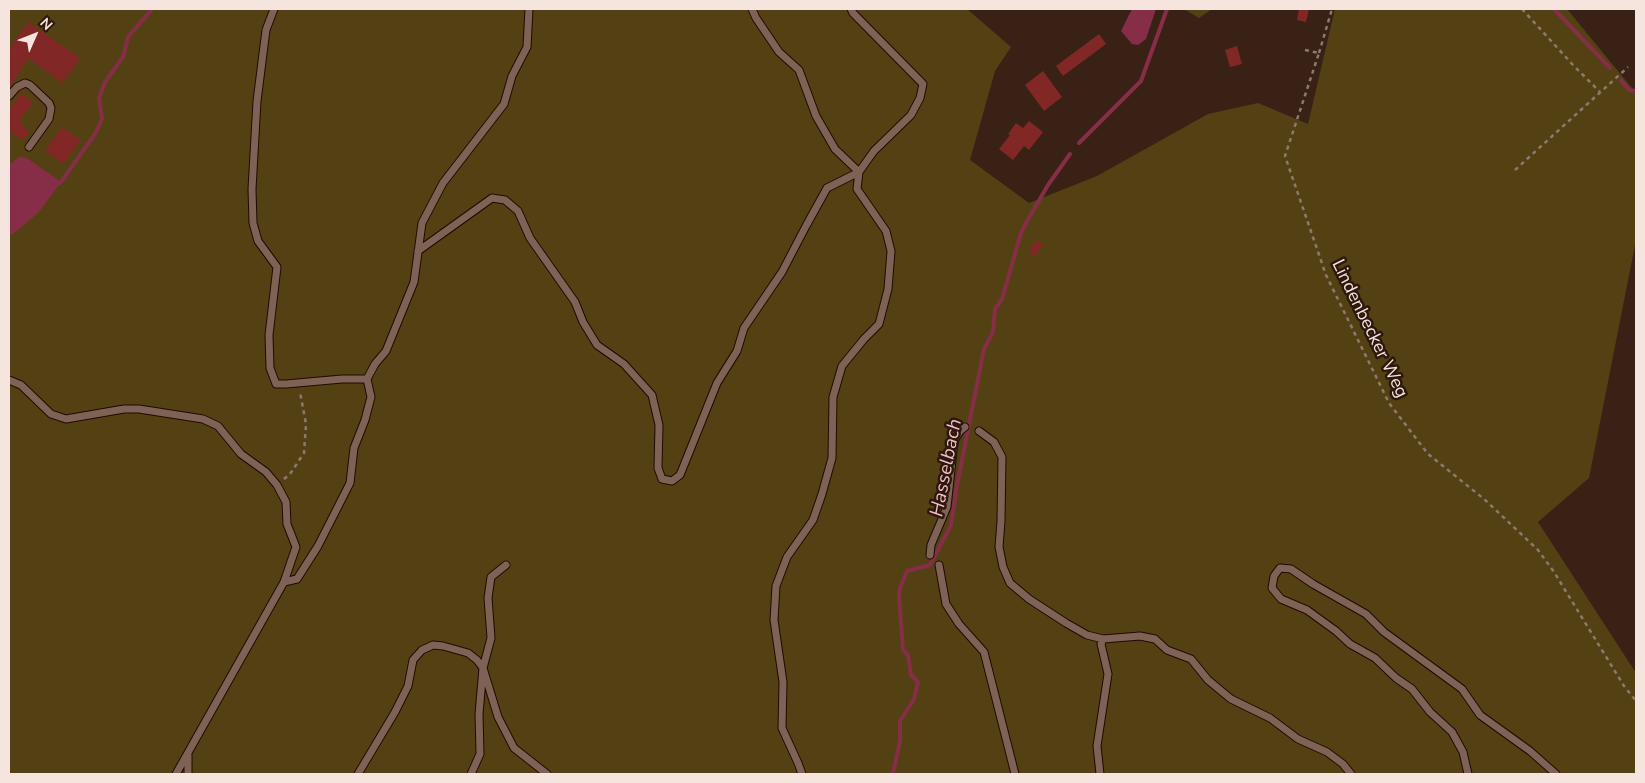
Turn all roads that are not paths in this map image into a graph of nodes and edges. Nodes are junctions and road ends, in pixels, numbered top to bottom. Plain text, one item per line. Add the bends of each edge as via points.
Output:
1 (274, 9) edge
2 (529, 9) edge
3 (752, 9) edge
4 (851, 9) edge
5 (9, 96) edge
6 (29, 147) dead end
7 (859, 172) junction
8 (418, 251) junction
9 (367, 379) junction
10 (9, 380) edge
11 (965, 427) dead end
12 (979, 432) dead end
13 (930, 556) dead end
14 (506, 565) dead end
15 (939, 565) dead end
16 (284, 582) junction
17 (1103, 639) junction
18 (483, 668) junction
19 (188, 755) junction
20 (176, 774) edge
21 (188, 774) edge
22 (358, 774) edge
23 (471, 774) edge
24 (547, 774) edge
25 (802, 774) edge
26 (1015, 774) edge
27 (1100, 774) edge
28 (1350, 774) edge
29 (1468, 774) edge
30 (1556, 774) edge

1 - 9 lane via 266,30 257,101 252,189 253,223 258,241 277,267 269,335 270,368 276,384
2 - 8 lane via 527,47 512,76 504,104 443,183 422,223
3 - 7 lane via 779,52 798,70 816,116 835,149
4 - 7 lane via 923,84 911,115 874,151
5 - 6 lane via 17,86 25,83 51,108 49,118
7 - 8 lane via 827,188 782,272 744,328 737,350 716,383 680,475 672,481 662,479 658,468 659,425 652,395 624,364 597,345 575,302 530,238 518,211 505,200 492,198
7 - 25 lane via 857,189 886,231 892,250 888,289 879,324 842,366 833,397 832,458 822,494 813,520 787,557 776,586 774,620 783,682 782,728
8 - 9 lane via 414,282 386,351
9 - 16 lane via 372,396 354,448 350,483 297,579
10 - 16 lane via 22,385 50,414 66,419 139,409 203,418 218,426 242,454 266,472 286,502 287,524 296,547
11 - 13 lane via 954,441 947,507 931,545
12 - 17 lane via 994,442 1002,457 999,547 1010,583 1066,623 1087,635
14 - 18 lane via 491,577 488,598 491,638
15 - 26 lane via 946,604 984,652
16 - 19 lane
17 - 27 lane via 1101,644 1108,674 1097,746
17 - 28 lane via 1140,636 1155,639 1167,650 1191,659 1208,680 1231,699 1326,752 1343,764
18 - 22 lane via 468,654 443,646 433,645 422,650 413,660 408,686 395,712
18 - 23 lane via 480,754
18 - 24 lane via 498,718 514,748
19 - 20 lane
19 - 21 lane
29 - 30 lane via 1463,752 1452,732 1412,689 1375,658 1350,644 1307,610 1281,599 1272,588 1274,576 1280,568 1291,569 1366,614 1384,632 1462,689 1480,715

